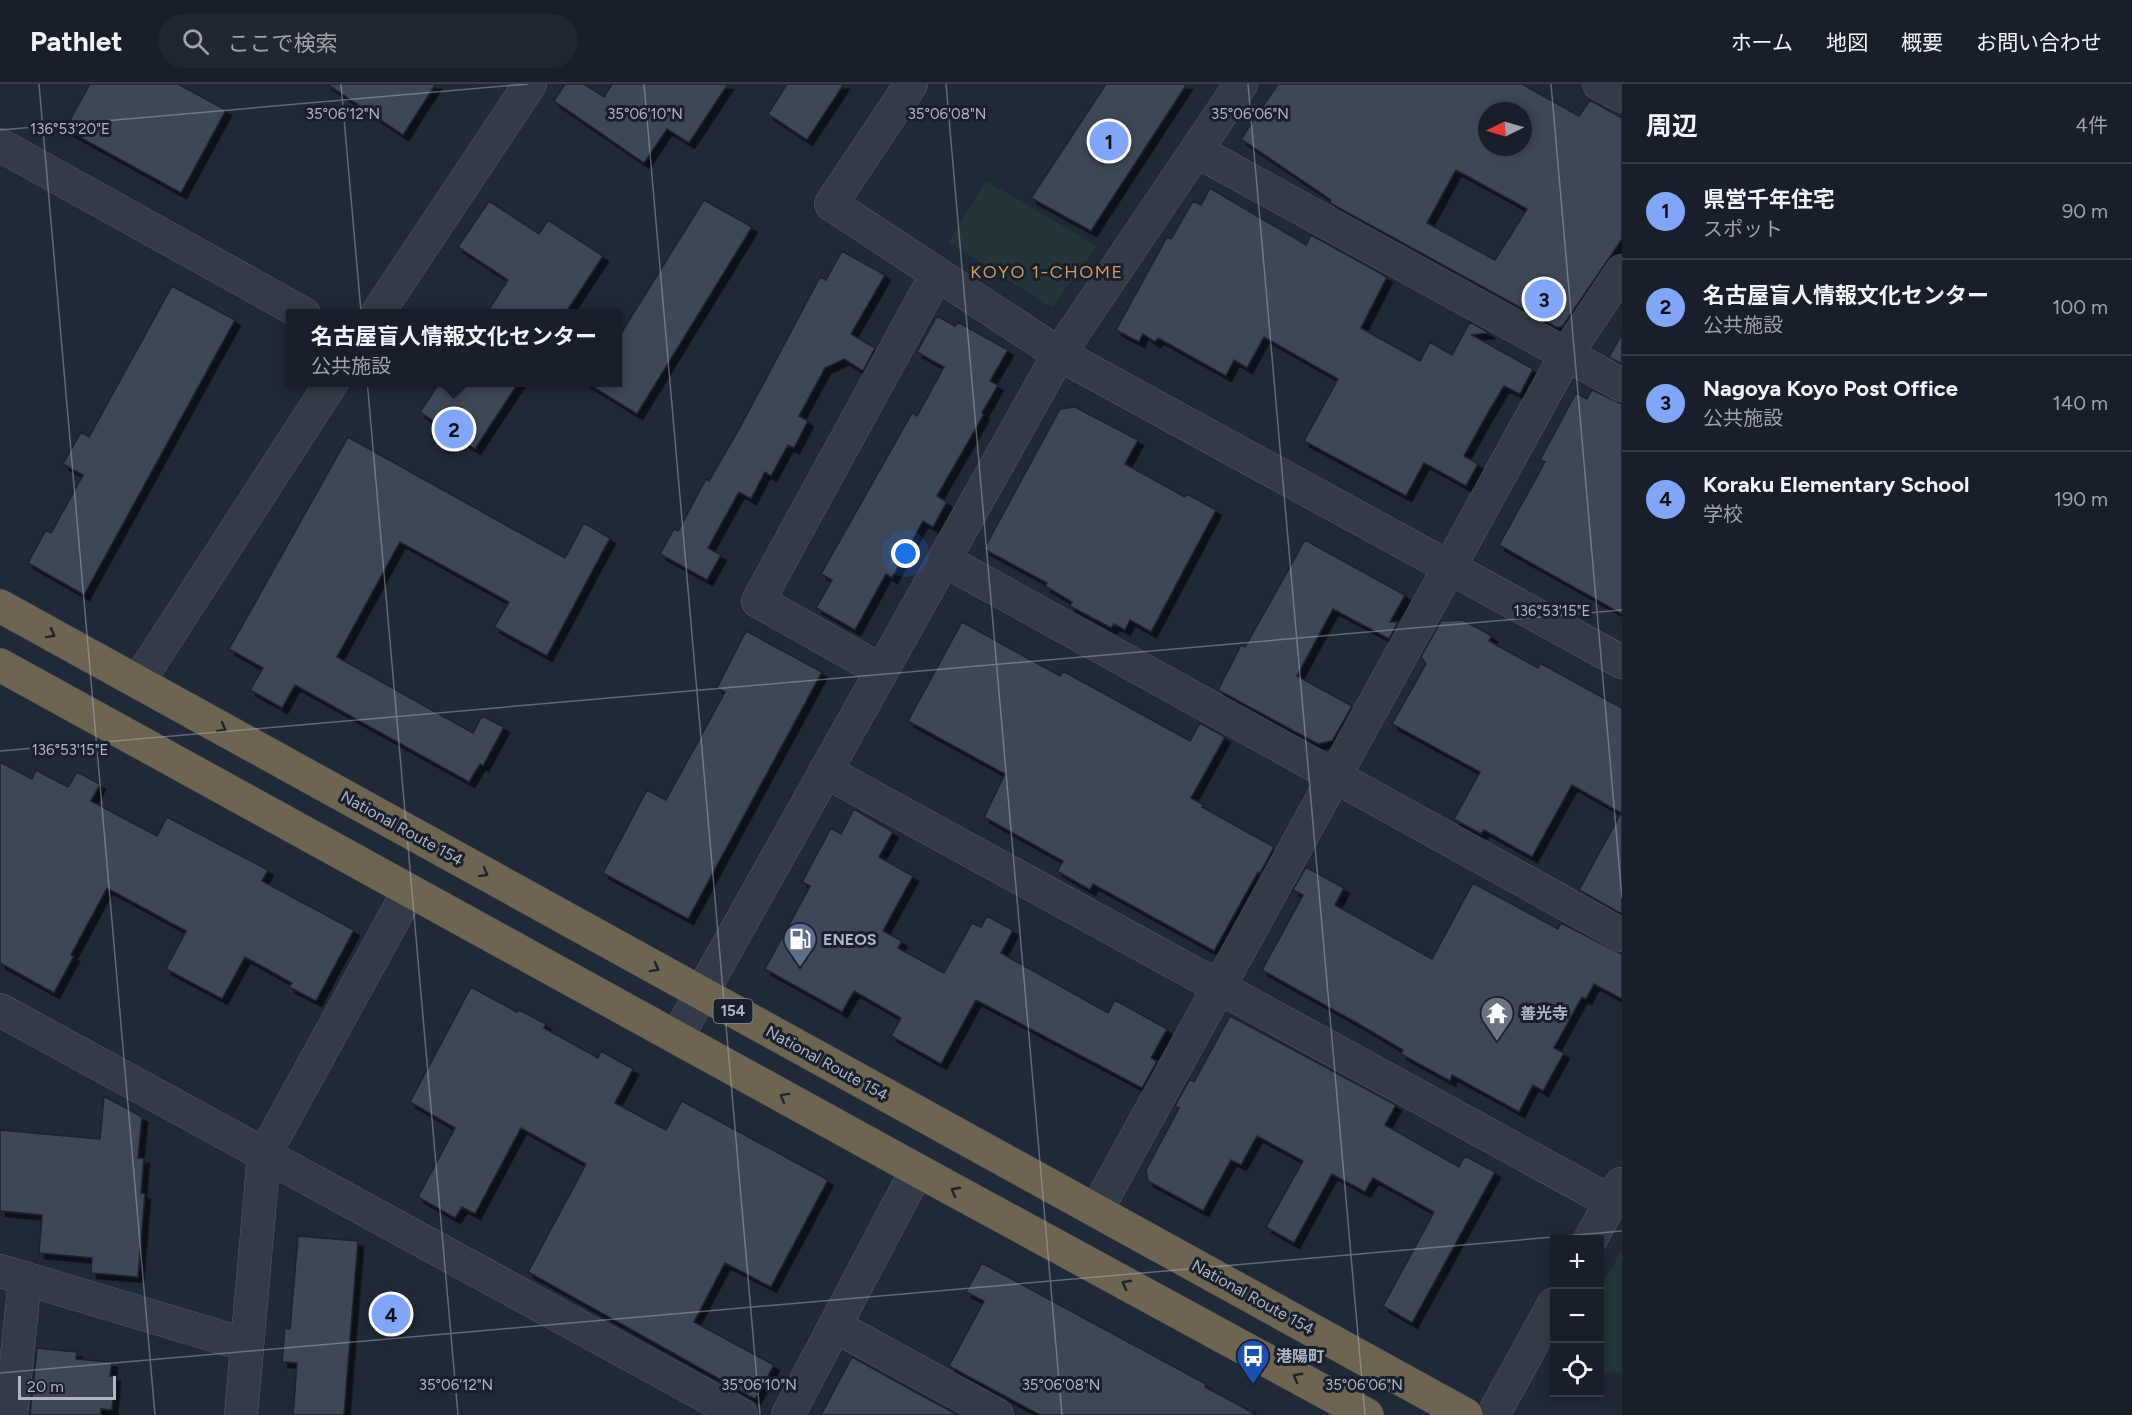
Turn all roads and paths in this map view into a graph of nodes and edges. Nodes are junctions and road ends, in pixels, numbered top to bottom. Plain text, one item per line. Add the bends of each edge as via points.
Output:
1 (530, 84) edge
2 (911, 84) edge
3 (1242, 84) edge
4 (1599, 84) edge
5 (1622, 96) edge
6 (0, 145) edge
7 (1197, 151) junction
8 (1622, 271) edge
9 (937, 274) junction
10 (295, 309) edge
11 (380, 309) edge
12 (1567, 353) junction
13 (1059, 354) junction
14 (1622, 385) edge
15 (329, 387) edge
16 (944, 560) junction
17 (1449, 567) junction
18 (0, 606) edge
19 (1622, 662) edge
20 (0, 665) edge
21 (882, 671) junction
22 (138, 682) junction
23 (825, 771) junction
24 (1335, 774) junction
25 (409, 891) junction
26 (1622, 935) edge
27 (1219, 987) junction
28 (701, 993) junction
29 (0, 1010) edge
30 (677, 1037) junction
31 (264, 1155) junction
32 (916, 1170) junction
33 (1617, 1192) edge
34 (1096, 1211) junction
35 (1592, 1235) edge
36 (13, 1275) edge
37 (1550, 1311) edge
38 (835, 1326) junction
39 (247, 1345) junction
40 (11, 1415) edge
41 (241, 1415) edge
42 (741, 1415) edge
43 (788, 1415) edge
44 (997, 1415) edge
45 (1367, 1415) edge
46 (1466, 1415) edge
47 (1493, 1415) edge

1 - 11 street
2 - 9 street via 831,204
3 - 7 street
4 - 5 street
6 - 10 street
7 - 12 street
7 - 13 street
8 - 12 street
9 - 13 street
9 - 21 street via 759,602
12 - 14 street
12 - 17 street
13 - 16 street
13 - 17 street
15 - 22 street
16 - 21 street
16 - 24 street
17 - 19 street
17 - 24 street
18 -> 22 highway, National Route 154 / 154
20 - 25 highway
21 - 23 street
22 -> 28 highway, National Route 154 / 154
23 - 27 street
23 - 28 street
24 - 26 street
24 - 27 street
25 - 30 highway
25 - 31 street
27 - 33 street
27 - 34 street
28 - 30 street
28 - 34 highway, National Route 154 / 154
29 - 31 street
32 -> 30 highway
31 - 39 street
31 - 42 street
32 - 38 street
45 -> 32 highway
33 - 35 street
34 - 46 highway, National Route 154 / 154
36 - 39 street
36 - 40 street
37 - 47 street
38 - 43 street
38 - 44 street
39 - 41 street

